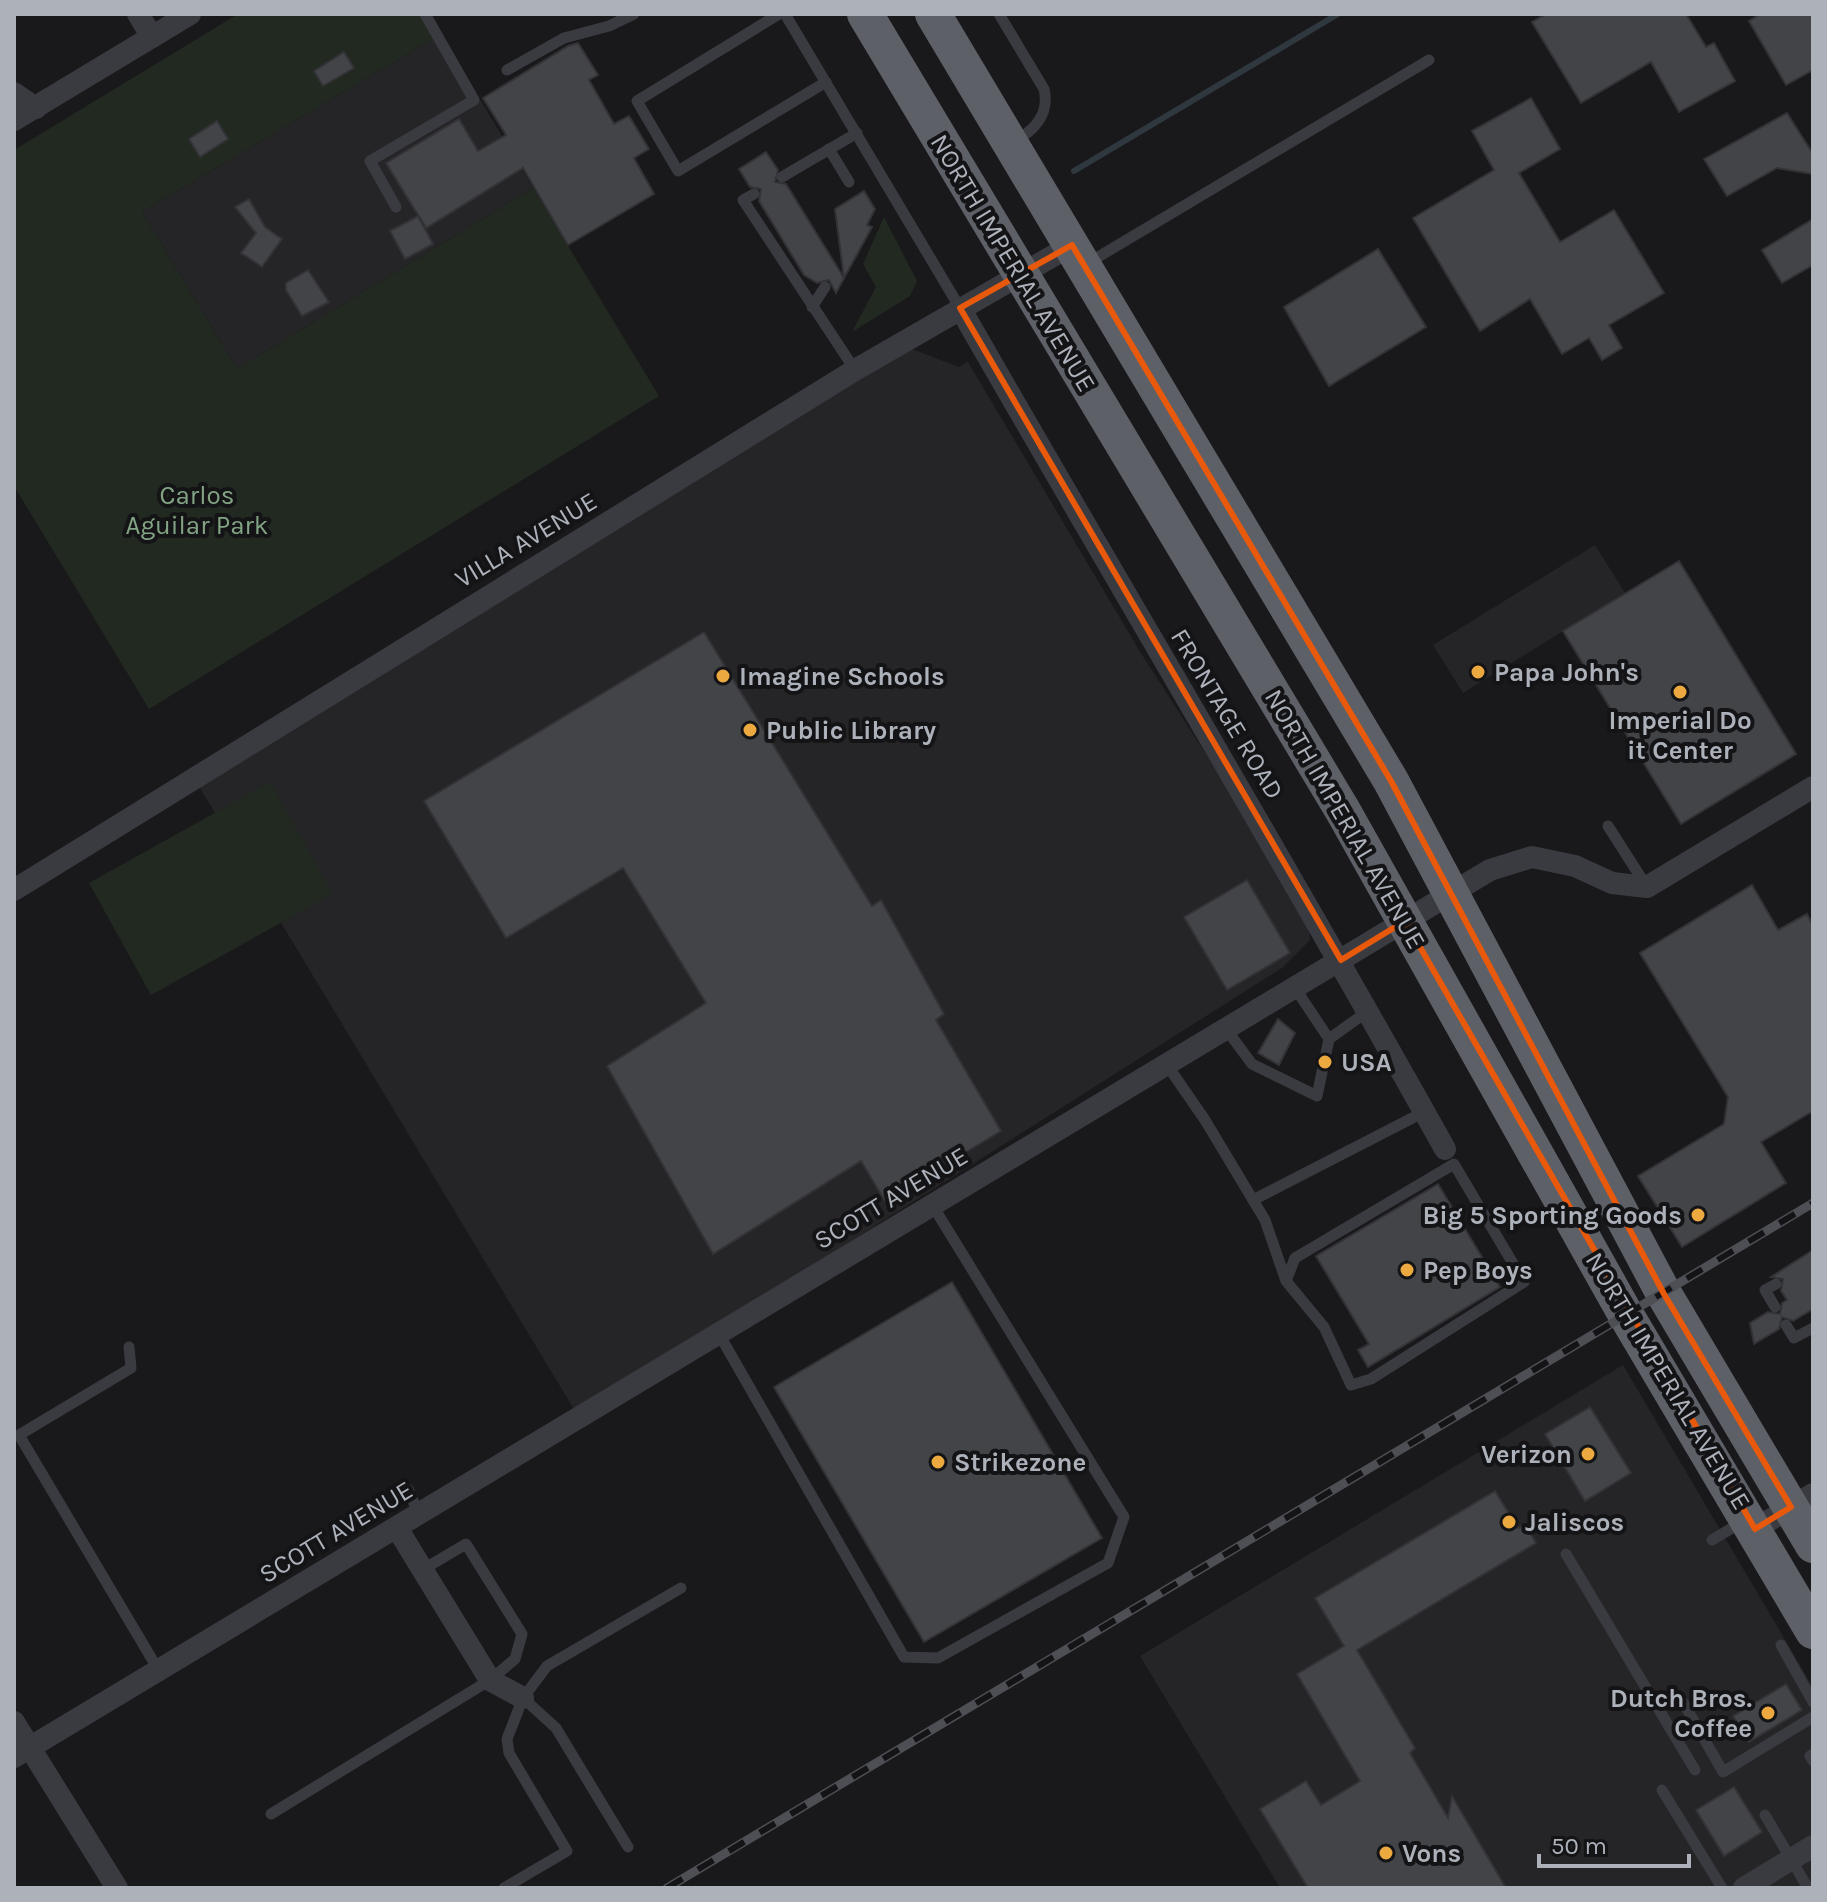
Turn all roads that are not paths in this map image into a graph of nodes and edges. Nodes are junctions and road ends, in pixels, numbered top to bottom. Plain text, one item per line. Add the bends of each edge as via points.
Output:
1 (138, 14) edge
2 (190, 14) edge
3 (425, 14) edge
4 (634, 14) edge
5 (779, 14) edge
6 (785, 14) edge
7 (865, 14) edge
8 (933, 14) edge
9 (999, 14) edge
10 (152, 37) junction
11 (1429, 60) dead end
12 (507, 70) dead end
13 (826, 82) junction
14 (14, 93) edge
15 (36, 108) junction
16 (14, 120) edge
17 (857, 133) junction
18 (1011, 144) junction
19 (829, 149) junction
20 (782, 177) dead end
21 (849, 182) dead end
22 (754, 194) dead end
23 (396, 207) dead end
24 (1078, 255) junction
25 (1020, 275) junction
26 (825, 287) dead end
27 (812, 307) junction
28 (960, 308) junction
29 (855, 370) junction
30 (1813, 787) edge
31 (1608, 826) dead end
32 (1647, 887) junction
33 (14, 890) edge
34 (1451, 893) junction
35 (1405, 921) junction
36 (1341, 960) junction
37 (1295, 988) junction
38 (1369, 1010) junction
39 (1226, 1029) junction
40 (1329, 1039) junction
41 (1167, 1065) junction
42 (1424, 1112) junction
43 (1449, 1156) junction
44 (1253, 1200) junction
45 (933, 1206) junction
46 (1286, 1281) junction
47 (1776, 1284) dead end
48 (1775, 1307) dead end
49 (1786, 1325) dead end
50 (1812, 1330) edge
51 (719, 1334) junction
52 (129, 1347) dead end
53 (408, 1489) dead end
54 (1802, 1501) edge
55 (419, 1515) junction
56 (1752, 1524) junction
57 (397, 1528) junction
58 (1712, 1540) dead end
59 (1813, 1545) edge
60 (1566, 1554) dead end
61 (422, 1570) junction
62 (681, 1588) dead end
63 (1795, 1637) edge
64 (159, 1671) junction
65 (490, 1680) junction
66 (523, 1698) junction
67 (1683, 1702) dead end
68 (1813, 1702) edge
69 (1813, 1717) edge
70 (14, 1722) edge
71 (22, 1752) edge
72 (1813, 1754) edge
73 (1813, 1761) edge
74 (1695, 1770) dead end
75 (1662, 1790) dead end
76 (271, 1814) dead end
77 (1765, 1815) dead end
78 (1813, 1846) edge
79 (628, 1847) dead end
80 (1790, 1860) junction
81 (117, 1888) edge
82 (504, 1888) edge
83 (1722, 1888) edge
84 (1744, 1888) edge
85 (1808, 1888) edge

1 - 10 street
2 - 10 street
3 - 23 lane via 474,100 370,161
4 - 12 lane via 564,38
5 - 13 lane via 637,101 678,171
6 - 13 lane
7 - 25 highway, NORTH IMPERIAL AVENUE
8 - 18 highway, NORTH IMPERIAL AVENUE
9 - 18 lane via 1048,103 1039,122
10 - 15 street
11 - 24 lane
13 - 17 lane
14 - 15 street
15 - 16 street
17 - 19 lane
17 - 28 lane
18 - 24 highway, NORTH IMPERIAL AVENUE
19 - 20 lane
19 - 21 lane
22 - 27 lane via 743,200
24 - 25 street, VILLA AVENUE
24 - 34 highway, NORTH IMPERIAL AVENUE via 1384,768
25 - 28 street, VILLA AVENUE
25 - 35 highway, NORTH IMPERIAL AVENUE
26 - 27 lane
27 - 29 lane
28 - 29 street, VILLA AVENUE
28 - 36 street, FRONTAGE ROAD
29 - 33 street, VILLA AVENUE
30 - 32 street
31 - 32 lane
32 - 34 street, SCOTT AVENUE via 1612,883 1575,866 1532,857 1490,870
34 - 35 street, SCOTT AVENUE
34 - 54 highway, NORTH IMPERIAL AVENUE via 1664,1294
35 - 36 street, SCOTT AVENUE
35 - 56 highway, NORTH IMPERIAL AVENUE via 1626,1315
36 - 37 street, SCOTT AVENUE
36 - 38 street, FRONTAGE ROAD
37 - 39 street, SCOTT AVENUE
37 - 40 lane
38 - 40 lane
38 - 42 street, FRONTAGE ROAD
39 - 40 lane via 1252,1064 1317,1096
39 - 41 street, SCOTT AVENUE
41 - 44 lane
41 - 45 street, SCOTT AVENUE
42 - 43 street, FRONTAGE ROAD
42 - 44 lane
43 - 46 lane via 1295,1258
43 - 46 lane via 1524,1282 1371,1379 1351,1385 1324,1327
44 - 46 lane
45 - 51 street, SCOTT AVENUE
45 - 51 lane via 1124,1517 1108,1563 938,1658 904,1657
47 - 48 lane via 1765,1290
49 - 50 lane via 1794,1338
51 - 55 street, SCOTT AVENUE
52 - 64 lane via 131,1368 19,1435
53 - 55 lane
54 - 56 street
54 - 59 highway, NORTH IMPERIAL AVENUE
55 - 57 street, SCOTT AVENUE
56 - 58 lane
56 - 63 highway, NORTH IMPERIAL AVENUE
57 - 61 street
57 - 64 street, SCOTT AVENUE
60 - 74 lane
61 - 65 street
61 - 65 lane via 466,1544 522,1634 515,1659
62 - 66 lane via 547,1666
63 - 68 lane
64 - 71 street, SCOTT AVENUE
65 - 66 street
65 - 76 lane
66 - 79 lane via 556,1728
66 - 82 lane via 507,1739 509,1753 567,1851
67 - 69 lane via 1723,1772
70 - 71 street
71 - 81 street
72 - 73 lane
75 - 83 lane
77 - 80 lane
78 - 80 street
80 - 84 street
80 - 85 lane

